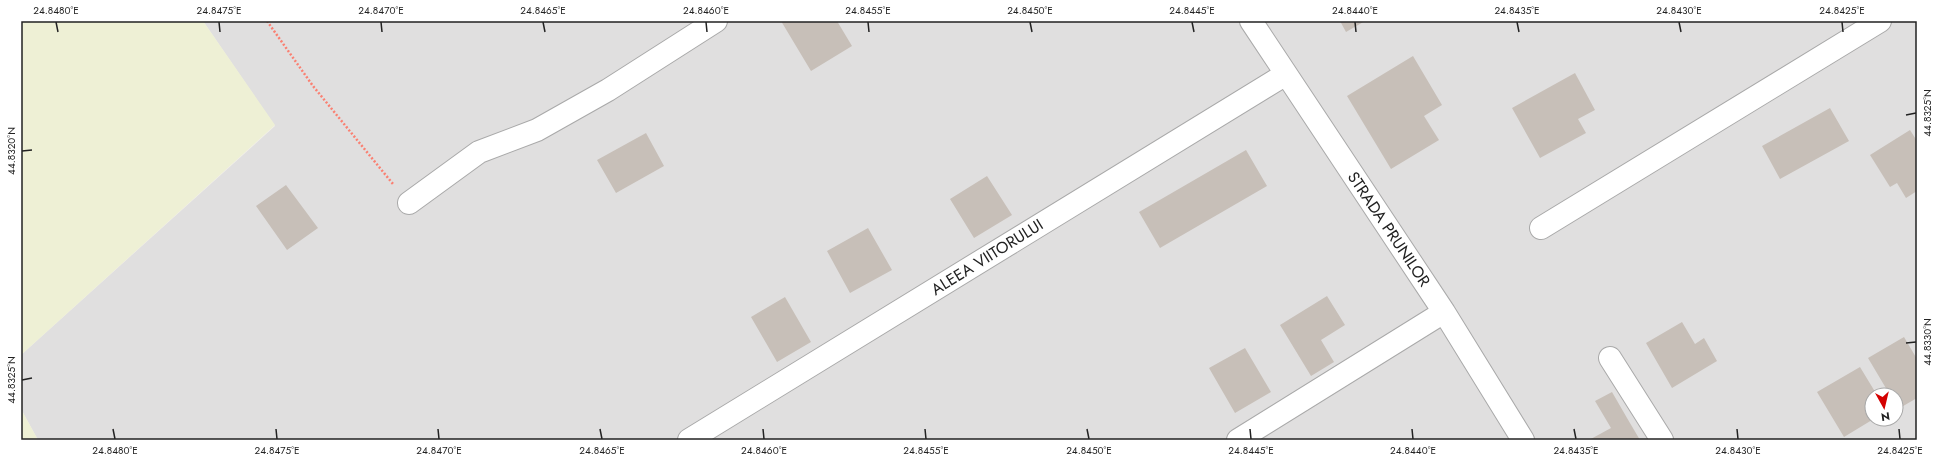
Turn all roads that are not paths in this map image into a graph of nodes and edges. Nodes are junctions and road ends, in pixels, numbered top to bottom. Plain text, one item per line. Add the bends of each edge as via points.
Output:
1 (716, 21) edge
2 (1251, 21) edge
3 (1880, 21) edge
4 (1286, 74) junction
5 (409, 203) road end
6 (1541, 228) dead end
7 (1444, 312) junction
8 (1610, 358) dead end
9 (689, 440) edge
10 (1238, 440) edge
11 (1524, 440) edge
12 (1662, 440) edge

1 - 5 street via 608,90 537,130 479,152
2 - 4 street, STRADA PRUNILOR
3 - 6 street
4 - 7 street, STRADA PRUNILOR
4 - 9 street, ALEEA VIITORULUI
7 - 10 street
7 - 11 street, STRADA PRUNILOR
8 - 12 street

